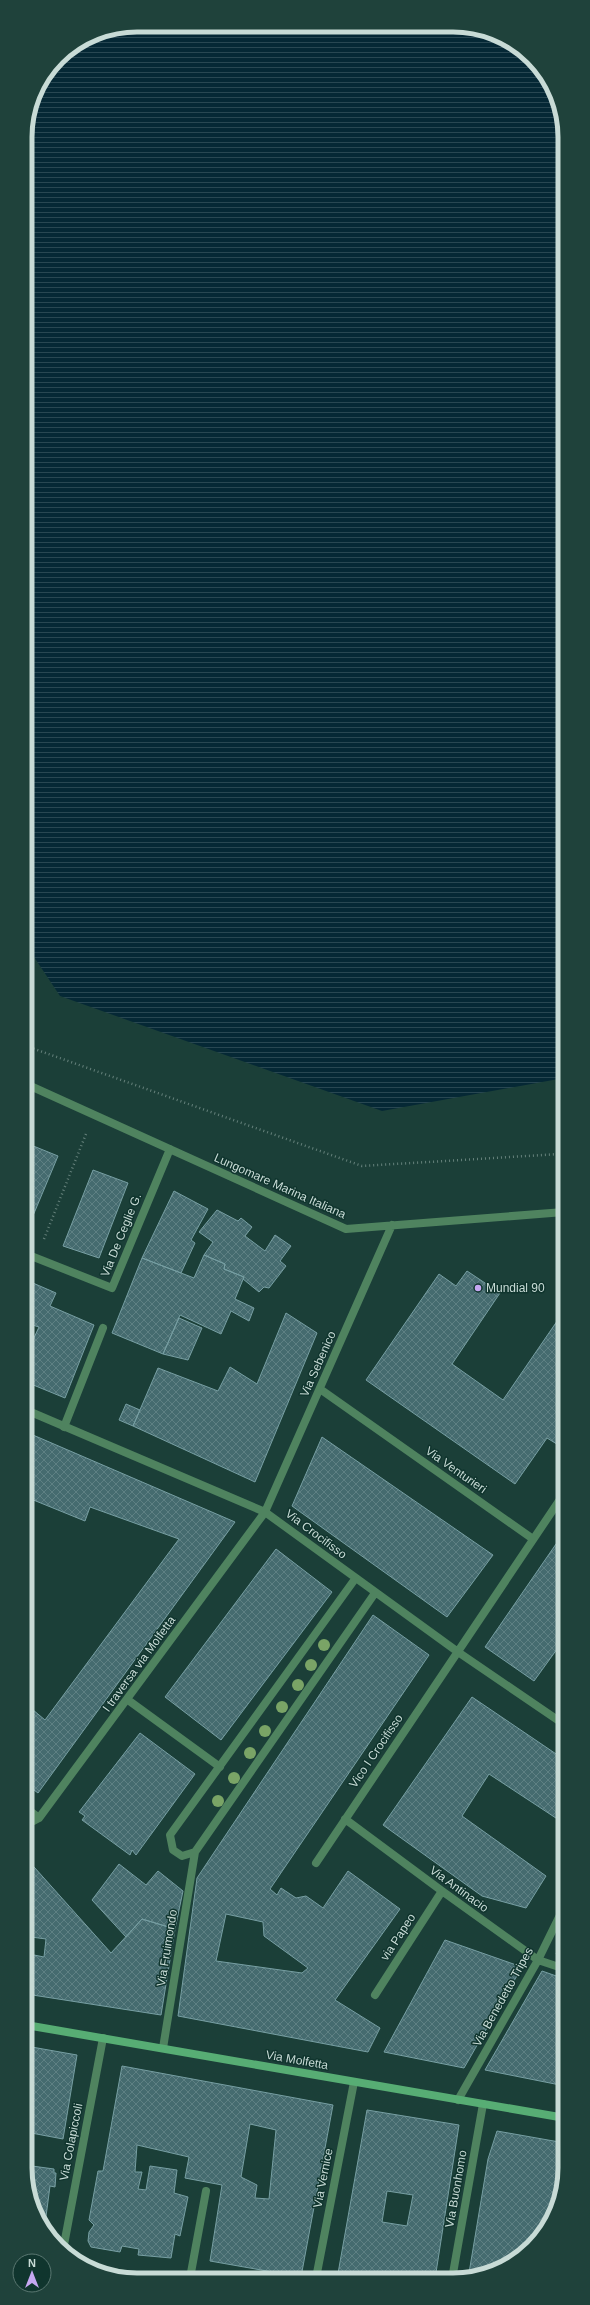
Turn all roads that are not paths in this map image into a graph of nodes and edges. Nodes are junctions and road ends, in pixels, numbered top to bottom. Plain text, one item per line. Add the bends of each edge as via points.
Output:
1 (32, 1087) edge
2 (170, 1149) junction
3 (558, 1212) edge
4 (392, 1225) junction
5 (32, 1256) edge
6 (103, 1328) dead end
7 (320, 1389) junction
8 (32, 1413) edge
9 (64, 1426) junction
10 (558, 1501) edge
11 (265, 1512) junction
12 (533, 1539) junction
13 (355, 1579) junction
14 (375, 1593) junction
15 (458, 1652) junction
16 (128, 1700) junction
17 (558, 1720) edge
18 (220, 1767) junction
19 (32, 1813) edge
20 (39, 1818) junction
21 (345, 1819) junction
22 (32, 1822) edge
23 (195, 1852) junction
24 (316, 1863) dead end
25 (442, 1891) junction
26 (558, 1919) edge
27 (538, 1960) junction
28 (558, 1967) edge
29 (375, 1996) dead end
30 (32, 2026) edge
31 (103, 2038) junction
32 (163, 2048) junction
33 (354, 2082) junction
34 (458, 2100) junction
35 (483, 2104) junction
36 (558, 2117) edge
37 (206, 2191) dead end
38 (64, 2243) edge
39 (191, 2273) edge
40 (317, 2273) edge
41 (453, 2273) edge

1 - 2 street, Lungomare Marina Italiana
2 - 4 street, Lungomare Marina Italiana via 346,1229
2 - 5 street, Via De Ceglie G. via 112,1288
3 - 4 street, Lungomare Marina Italiana
4 - 7 street, Via Sebenico
6 - 9 street
7 - 11 street, Via Sebenico
7 - 12 street, Via Venturieri
8 - 9 street, Via Crocifisso
9 - 11 street, Via Crocifisso
10 - 12 street
11 - 13 street, Via Crocifisso
11 - 16 street, I traversa via Molfetta
12 - 15 street, Vico I Crocifisso
13 - 14 street, Via Crocifisso
13 - 18 street
14 - 15 street, Via Crocifisso
14 - 23 street
15 - 17 street, Via Crocifisso
15 - 21 street, Vico I Crocifisso
16 - 18 street
16 - 20 street, I traversa via Molfetta
18 - 23 street via 170,1835 172,1850 182,1856
19 - 20 street
20 - 22 street, I traversa via Molfetta
21 - 24 street, Vico I Crocifisso
21 - 25 street, Via Antinacio
23 - 32 street, Via Fruimondo
25 - 27 street, Via Antinacio
25 - 29 street, via Papeo
26 - 27 street, Via Benedetto Tripes
27 - 28 street, Via Antinacio
27 - 34 street, Via Benedetto Tripes
30 - 31 main road, Via Molfetta
31 - 32 main road, Via Molfetta
31 - 38 street, Via Colapiccoli
32 - 33 main road, Via Molfetta
33 - 34 main road, Via Molfetta
33 - 40 street, Via Vernice
34 - 35 main road, Via Molfetta
35 - 36 main road, Via Molfetta
35 - 41 street, Via Buonhomo
37 - 39 street

